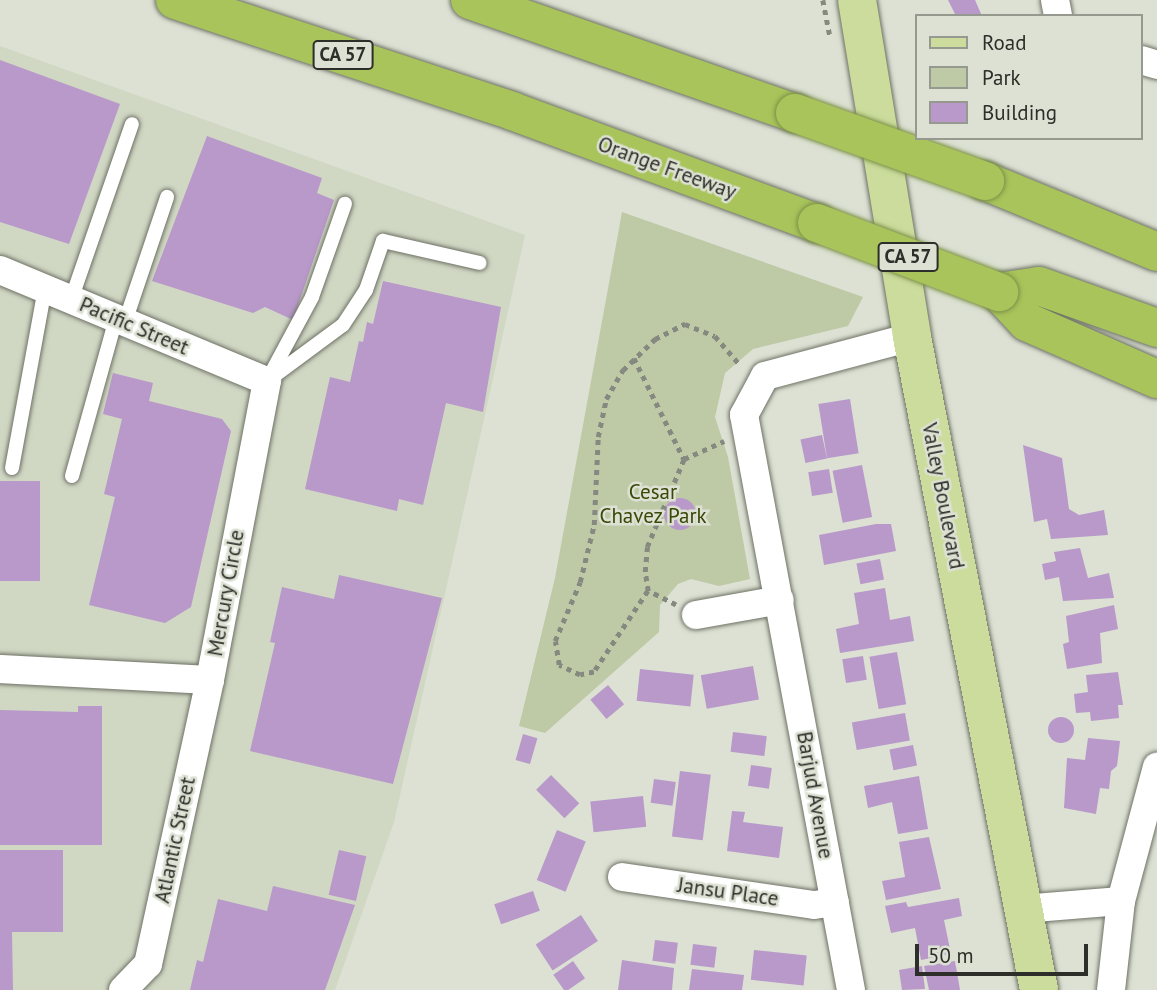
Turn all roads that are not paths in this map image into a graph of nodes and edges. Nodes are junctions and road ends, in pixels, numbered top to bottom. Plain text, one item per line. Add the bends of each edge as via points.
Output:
1 (175, 0) edge
2 (470, 0) edge
3 (857, 0) edge
4 (132, 124) dead end
5 (167, 197) dead end
6 (345, 204) dead end
7 (1150, 248) edge
8 (480, 263) dead end
9 (0, 270) edge
10 (45, 289) junction
11 (999, 292) junction
12 (71, 300) junction
13 (121, 320) junction
14 (1157, 328) edge
15 (912, 337) junction
16 (1157, 379) edge
17 (267, 381) junction
18 (12, 468) dead end
19 (72, 476) dead end
20 (780, 600) junction
21 (696, 615) road end
22 (0, 669) edge
23 (210, 680) junction
24 (1157, 767) edge
25 (621, 877) dead end
26 (1121, 901) junction
27 (835, 902) junction
28 (1022, 909) junction
29 (123, 990) edge
30 (852, 990) edge
31 (1039, 990) edge
32 (1111, 990) edge

1 - 11 highway, Orange Freeway / CA 57, bridge via 512,111
2 - 7 highway, bridge via 985,181
3 - 15 main road, Valley Boulevard
4 - 12 lane
5 - 13 lane
6 - 17 lane via 312,297
8 - 17 lane via 383,241 366,290 343,324
9 - 10 street, Pacific Street
10 - 12 street, Pacific Street
10 - 18 lane
11 - 14 highway, Orange Freeway / CA 57 via 1039,286
11 - 16 highway via 1027,322
12 - 13 street, Pacific Street
13 - 17 street, Pacific Street
13 - 19 lane
15 - 20 street, Barjud Avenue via 765,376 744,415
15 - 28 main road, Valley Boulevard
17 - 23 street, Mercury Circle
20 - 21 street
20 - 27 street, Barjud Avenue
22 - 23 street, Mercury Circle
23 - 29 street, Atlantic Street via 148,964
24 - 26 street
25 - 27 street, Jansu Place via 814,905
26 - 28 street
26 - 32 street
27 - 30 street, Barjud Avenue
28 - 31 main road, Valley Boulevard

